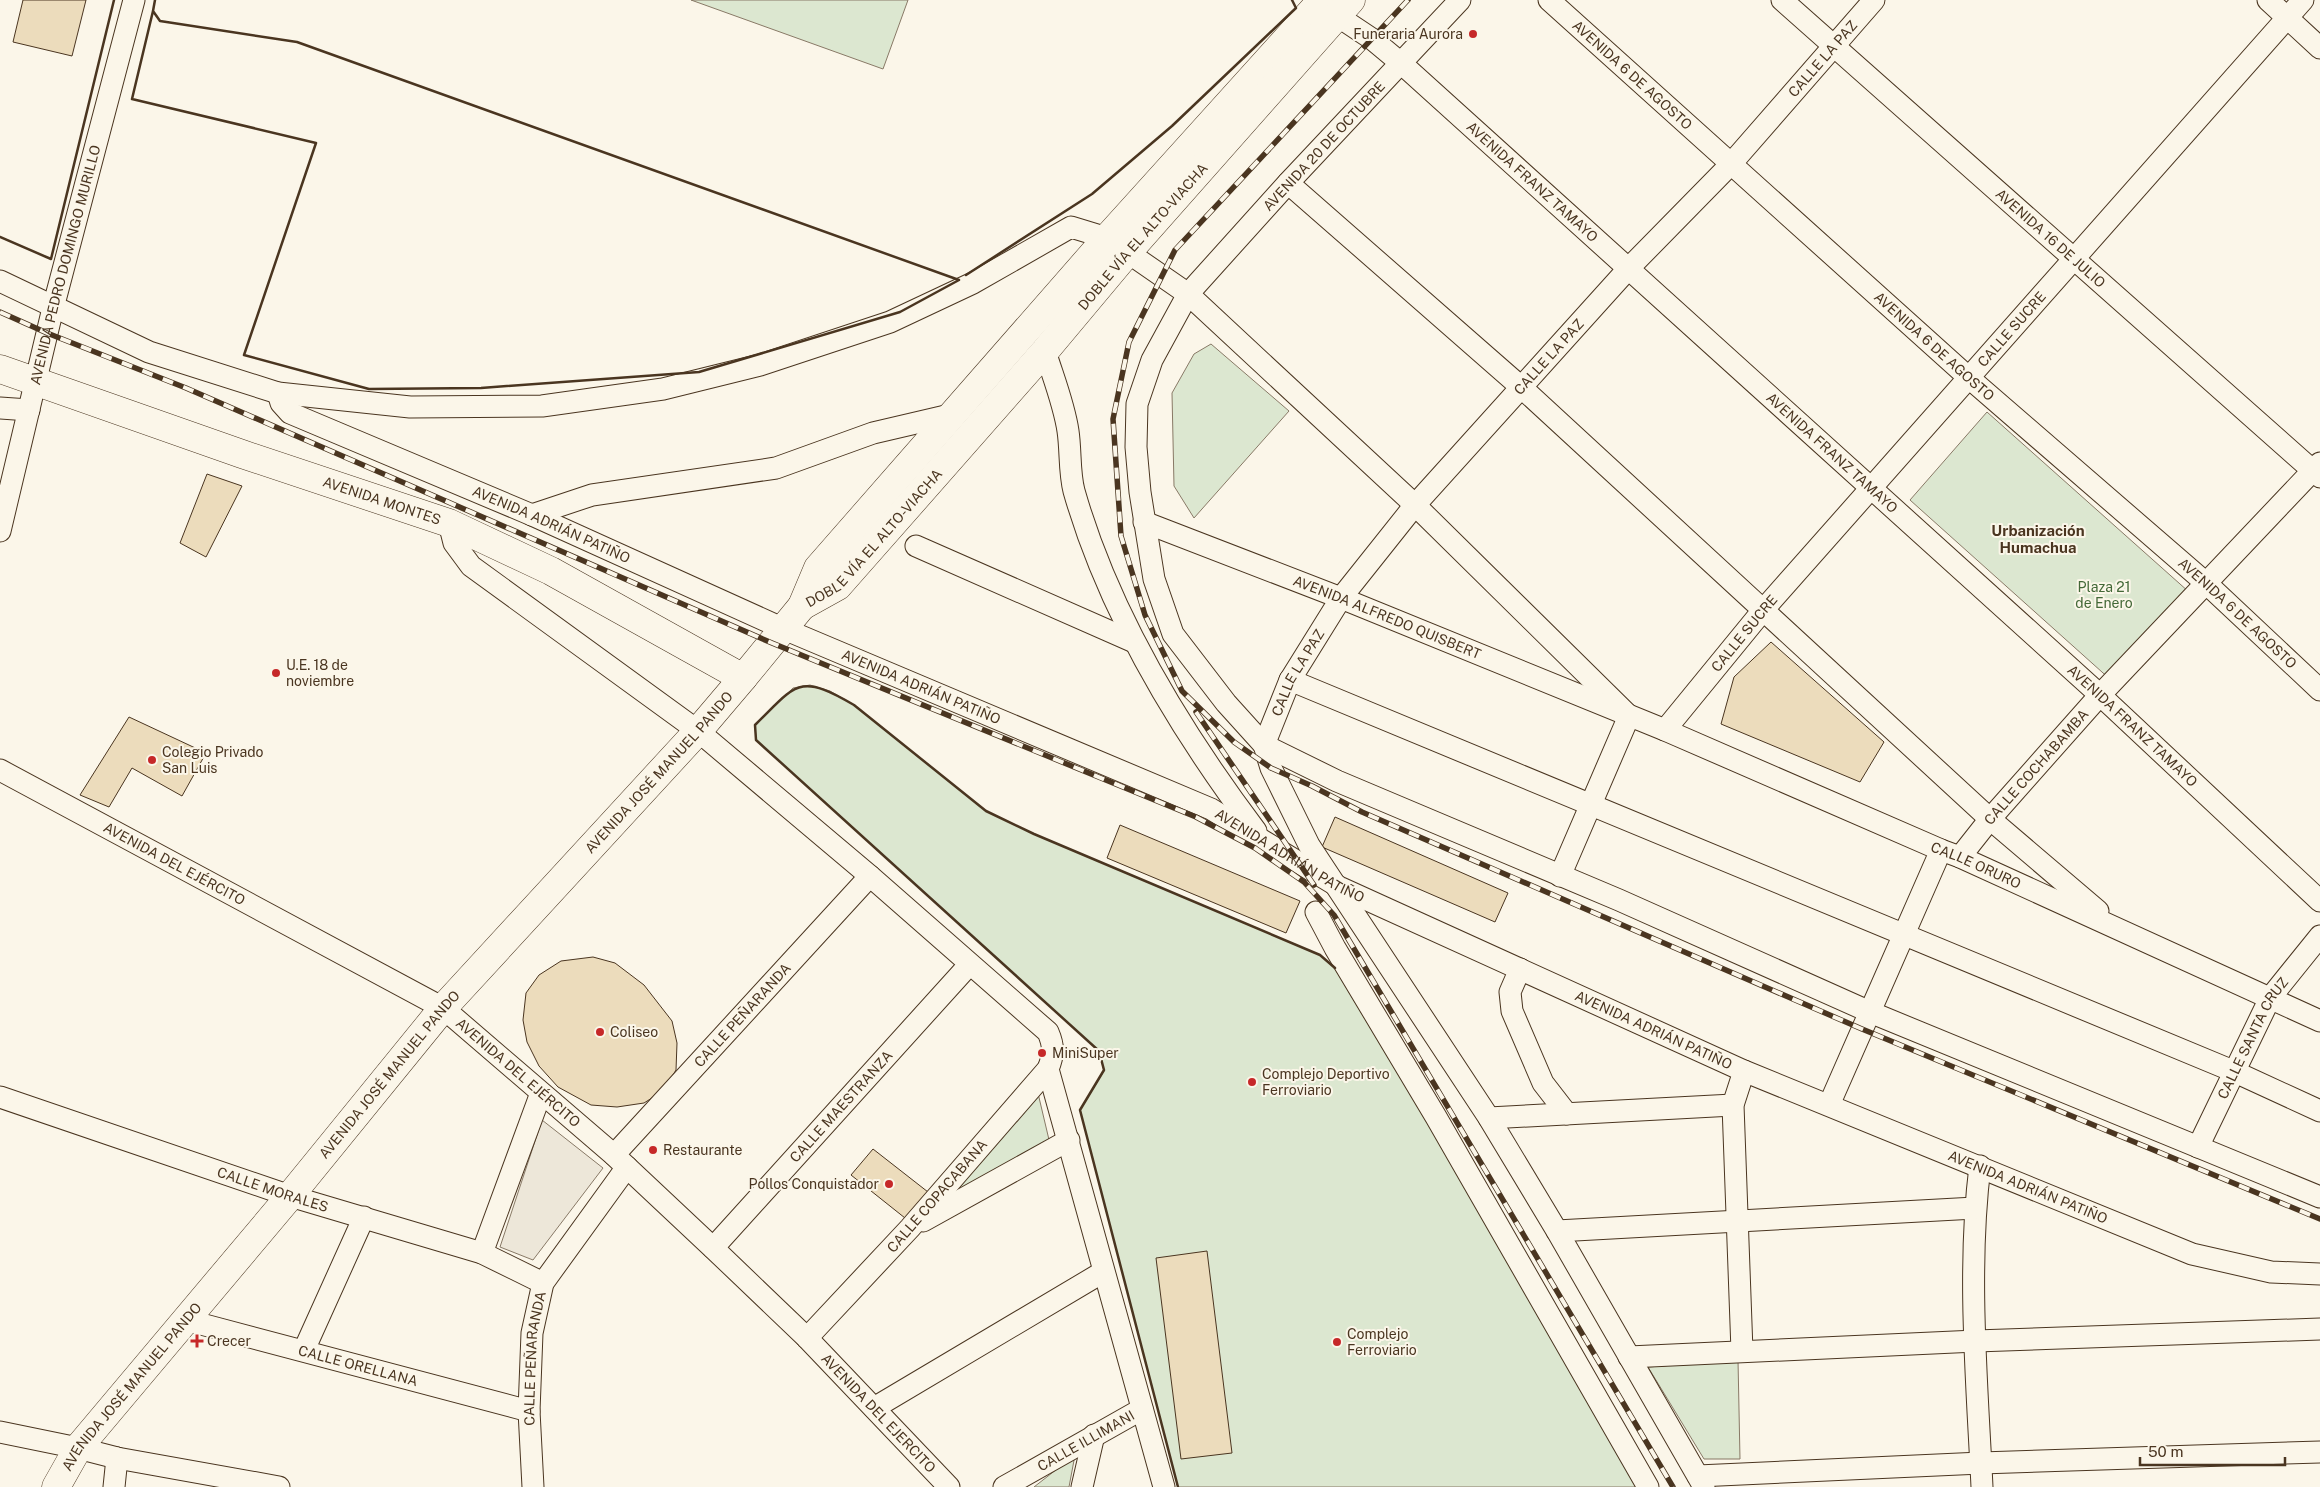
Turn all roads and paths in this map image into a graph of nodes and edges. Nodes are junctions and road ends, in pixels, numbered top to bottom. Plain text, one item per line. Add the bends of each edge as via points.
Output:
1 (134, 0) edge
2 (1460, 0) edge
3 (1549, 0) edge
4 (1782, 0) edge
5 (1874, 0) edge
6 (2268, 0) edge
7 (2303, 0) edge
8 (1336, 5) edge
9 (2288, 18) junction
10 (1832, 46) junction
11 (2320, 48) edge
12 (1402, 64) junction
13 (1730, 164) junction
14 (1288, 183) junction
15 (1117, 246) junction
16 (2074, 260) junction
17 (1628, 269) junction
18 (0, 281) edge
19 (1188, 294) junction
20 (53, 308) junction
21 (1045, 351) junction
22 (0, 369) edge
23 (1968, 377) junction
24 (35, 383) junction
25 (1521, 387) junction
26 (278, 392) junction
27 (0, 408) edge
28 (29, 410) junction
29 (950, 415) junction
30 (2318, 470) edge
31 (1872, 488) junction
32 (1415, 505) junction
33 (532, 515) junction
34 (1144, 522) junction
35 (449, 523) junction
36 (0, 531) edge
37 (916, 546) dead end
38 (2207, 584) junction
39 (1341, 598) junction
40 (802, 606) junction
41 (1764, 609) junction
42 (784, 629) junction
43 (1134, 642) junction
44 (743, 678) junction
45 (1290, 680) junction
46 (2320, 690) edge
47 (2100, 695) junction
48 (1629, 716) junction
49 (1665, 730) junction
50 (698, 731) junction
51 (1264, 744) junction
52 (0, 770) edge
53 (1591, 804) junction
54 (1990, 819) junction
55 (1263, 841) junction
56 (1951, 854) junction
57 (870, 876) junction
58 (1560, 876) junction
59 (1339, 887) junction
60 (2320, 901) edge
61 (1316, 912) dead end
62 (2117, 927) junction
63 (1904, 935) junction
64 (2320, 936) edge
65 (969, 965) junction
66 (1520, 969) junction
67 (2270, 998) junction
68 (443, 1008) junction
69 (1870, 1012) junction
70 (2320, 1021) edge
71 (1048, 1068) junction
72 (1744, 1071) junction
73 (2233, 1071) junction
74 (541, 1093) junction
75 (0, 1097) edge
76 (1733, 1106) junction
77 (1829, 1106) junction
78 (2320, 1111) edge
79 (1568, 1114) junction
80 (1489, 1118) junction
81 (1069, 1140) junction
82 (2198, 1147) junction
83 (620, 1161) junction
84 (1980, 1166) junction
85 (290, 1196) junction
86 (2320, 1198) edge
87 (1975, 1208) junction
88 (364, 1217) junction
89 (1737, 1220) junction
90 (910, 1228) junction
91 (1557, 1231) junction
92 (713, 1248) junction
93 (482, 1253) junction
94 (1104, 1272) junction
95 (2320, 1274) edge
96 (543, 1283) junction
97 (186, 1320) junction
98 (2320, 1329) edge
99 (807, 1338) junction
100 (1976, 1340) junction
101 (304, 1350) junction
102 (1742, 1352) junction
103 (1629, 1357) junction
104 (874, 1408) junction
105 (1142, 1409) junction
106 (529, 1410) junction
107 (0, 1432) edge
108 (1094, 1435) junction
109 (78, 1448) junction
110 (2320, 1452) edge
111 (117, 1458) junction
112 (1981, 1463) junction
113 (1701, 1482) edge
114 (56, 1487) edge
115 (114, 1487) edge
116 (279, 1487) edge
117 (533, 1487) edge
118 (949, 1487) edge
119 (1004, 1487) edge
120 (1082, 1487) edge
121 (1164, 1487) edge
122 (1648, 1487) edge
123 (1982, 1487) edge

1 - 20 street, AVENIDA PEDRO DOMINGO MURILLO
2 - 12 street, AVENIDA 20 DE OCTUBRE
3 - 13 street, AVENIDA 6 DE AGOSTO
4 - 10 street, AVENIDA 16 DE JULIO
5 - 10 street, CALLE LA PAZ
6 - 9 street
7 - 9 street, CALLE SUCRE
8 - 12 street, AVENIDA FRANZ TAMAYO
8 - 15 main road, DOBLE VÍA EL ALTO-VIACHA
9 - 11 street
9 - 16 street, CALLE SUCRE
10 - 13 street, CALLE LA PAZ
10 - 16 street, AVENIDA 16 DE JULIO
12 - 14 street, AVENIDA 20 DE OCTUBRE
12 - 17 street, AVENIDA FRANZ TAMAYO
13 - 17 street, CALLE LA PAZ
13 - 23 street, AVENIDA 6 DE AGOSTO
14 - 19 street, AVENIDA 20 DE OCTUBRE
14 - 25 street
15 - 19 street
15 - 21 main road, DOBLE VÍA EL ALTO-VIACHA
15 - 26 street via 1071,227 973,283 890,322 760,365 663,389 542,406 410,407
15 - 29 main road, DOBLE VÍA EL ALTO-VIACHA
16 - 23 street, CALLE SUCRE
16 - 30 street, AVENIDA 16 DE JULIO
17 - 25 street, CALLE LA PAZ
17 - 31 street, AVENIDA FRANZ TAMAYO
18 - 20 street
19 - 32 street
19 - 34 street, AVENIDA 20 DE OCTUBRE via 1152,360 1138,404 1136,448
20 - 24 street, AVENIDA PEDRO DOMINGO MURILLO
20 - 26 street via 149,352
21 - 40 main road, DOBLE VÍA EL ALTO-VIACHA via 838,586
21 - 43 street via 1068,430 1073,489 1119,612
22 - 24 main road, AVENIDA MONTES
23 - 31 street, CALLE SUCRE
23 - 38 street, AVENIDA 6 DE AGOSTO
24 - 28 street, AVENIDA PEDRO DOMINGO MURILLO
24 - 35 main road, AVENIDA MONTES
25 - 32 street, CALLE LA PAZ
25 - 41 street
26 - 33 street, AVENIDA ADRIÁN PATIÑO via 281,404 290,413
27 - 28 street
28 - 36 street, AVENIDA PEDRO DOMINGO MURILLO
29 - 33 street via 873,433 776,468 592,495
29 - 40 main road, DOBLE VÍA EL ALTO-VIACHA via 818,568
30 - 38 street, CALLE COCHABAMBA
31 - 41 street, CALLE SUCRE
31 - 47 street, AVENIDA FRANZ TAMAYO
32 - 39 street, CALLE LA PAZ
32 - 48 street
33 - 42 street, AVENIDA ADRIÁN PATIÑO
34 - 39 street, AVENIDA ALFREDO QUISBERT
34 - 51 street, AVENIDA 20 DE OCTUBRE via 1154,579 1173,634 1226,703
35 - 44 main road, AVENIDA MONTES via 552,571
35 - 50 street via 454,543 471,566
37 - 43 street
38 - 46 street, AVENIDA 6 DE AGOSTO
38 - 47 street, CALLE COCHABAMBA
39 - 45 street, CALLE LA PAZ
39 - 48 street, AVENIDA ALFREDO QUISBERT
40 - 42 main road, AVENIDA JOSÉ MANUEL PANDO
41 - 49 street, CALLE SUCRE
41 - 54 street
42 - 44 main road, AVENIDA JOSÉ MANUEL PANDO
42 - 55 street, AVENIDA ADRIÁN PATIÑO via 1211,809
43 - 55 street via 1215,777
44 - 50 main road, AVENIDA JOSÉ MANUEL PANDO
45 - 51 street, CALLE LA PAZ
45 - 53 street
47 - 54 street, CALLE COCHABAMBA
47 - 60 street, AVENIDA FRANZ TAMAYO
48 - 49 street, CALLE ORURO
48 - 53 street
49 - 56 street, CALLE ORURO
50 - 57 street
50 - 68 main road, AVENIDA JOSÉ MANUEL PANDO
51 - 58 street via 1337,781
51 - 59 street via 1271,768 1309,845
52 - 68 street, AVENIDA DEL EJÉRCITO
53 - 58 street
53 - 63 street
54 - 56 street, CALLE COCHABAMBA
54 - 62 street
55 - 59 street, AVENIDA ADRIÁN PATIÑO
56 - 62 street, CALLE ORURO
56 - 63 street, CALLE COCHABAMBA
57 - 65 street
57 - 83 street, CALLE PEÑARANDA
58 - 69 street
59 - 66 street, AVENIDA ADRIÁN PATIÑO
59 - 80 street
61 - 122 street
62 - 67 street, CALLE ORURO
63 - 69 street, CALLE COCHABAMBA
63 - 73 street
64 - 67 street, CALLE SANTA CRUZ
65 - 71 street, CALLE COPACABANA via 1048,1032 1054,1045
65 - 92 street, CALLE MAESTRANZA
66 - 72 street, AVENIDA ADRIÁN PATIÑO
66 - 79 street via 1510,992 1512,1011 1543,1083
67 - 70 street, CALLE ORURO
67 - 73 street, CALLE SANTA CRUZ
68 - 74 street, AVENIDA DEL EJÉRCITO
68 - 85 main road, AVENIDA JOSÉ MANUEL PANDO
69 - 77 street, CALLE COCHABAMBA
69 - 82 street
71 - 81 street
71 - 90 street, CALLE COPACABANA
72 - 76 street
72 - 77 street, AVENIDA ADRIÁN PATIÑO
73 - 78 street
73 - 82 street, CALLE SANTA CRUZ
74 - 83 street, AVENIDA DEL EJÉRCITO
74 - 93 street
75 - 85 street, CALLE MORALES
76 - 79 street
76 - 89 street
77 - 84 street, AVENIDA ADRIÁN PATIÑO
79 - 80 street
80 - 91 street
81 - 90 street
81 - 94 street
82 - 86 street
83 - 92 street, AVENIDA DEL EJÉRCITO
83 - 96 street, CALLE PEÑARANDA
84 - 87 street
84 - 95 street, AVENIDA ADRIÁN PATIÑO via 2192,1254 2271,1272
85 - 88 street, CALLE MORALES
85 - 97 main road, AVENIDA JOSÉ MANUEL PANDO
87 - 89 street
87 - 100 street
88 - 93 street, CALLE MORALES
88 - 101 street
89 - 91 street
89 - 102 street
90 - 99 street, CALLE COPACABANA
91 - 103 street
92 - 99 street, AVENIDA DEL EJÉRCITO
93 - 96 street, CALLE MORALES
94 - 104 street
94 - 105 street
96 - 106 street, CALLE PEÑARANDA via 532,1333
97 - 101 street, CALLE ORELLANA
97 - 109 main road, AVENIDA JOSÉ MANUEL PANDO
98 - 100 street
99 - 104 street, AVENIDA DEL EJERCITO
100 - 102 street
100 - 112 street
101 - 106 street, CALLE ORELLANA
102 - 103 street
103 - 113 street
104 - 118 street, AVENIDA DEL EJERCITO
105 - 108 street, CALLE ILLIMANI
105 - 121 street
106 - 117 street, CALLE PEÑARANDA
107 - 109 street
108 - 119 street, CALLE ILLIMANI
108 - 120 street
109 - 111 street
109 - 114 main road, AVENIDA JOSÉ MANUEL PANDO
110 - 112 street
111 - 115 street
111 - 116 street
112 - 113 street
112 - 123 street

